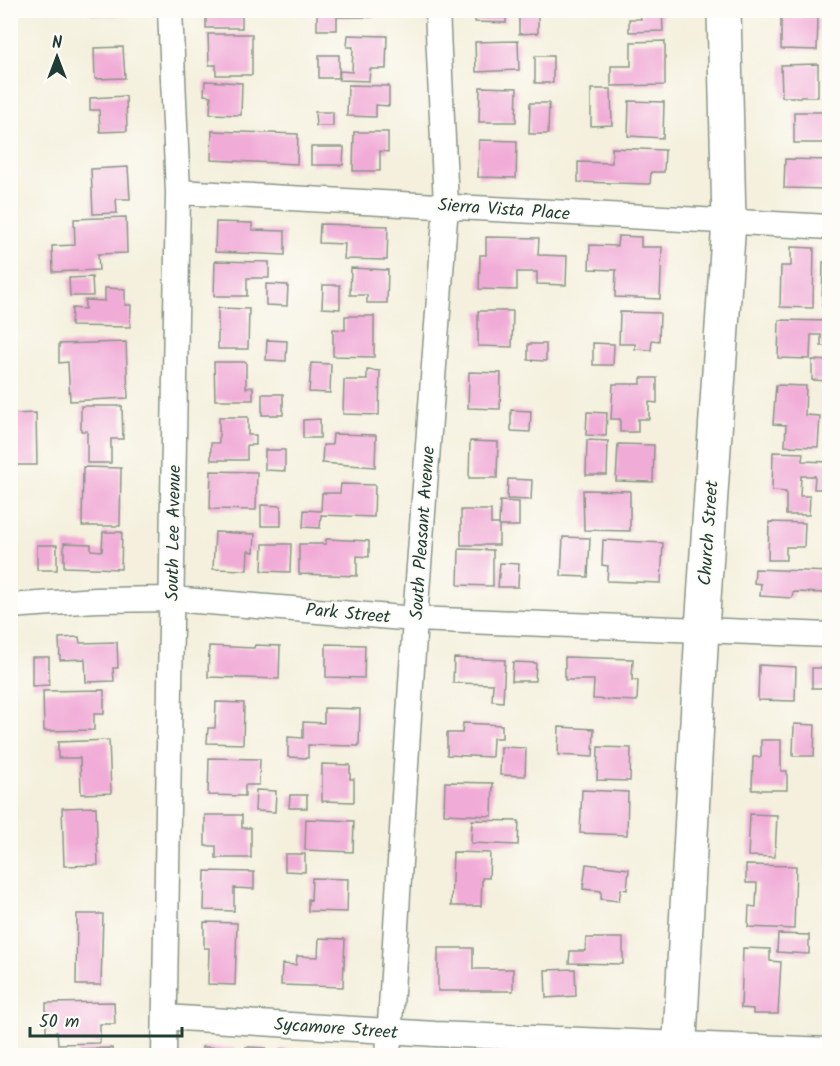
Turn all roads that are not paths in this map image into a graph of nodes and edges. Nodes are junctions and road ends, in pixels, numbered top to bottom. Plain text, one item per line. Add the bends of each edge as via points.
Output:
1 (170, 10) edge
2 (437, 10) edge
3 (724, 10) edge
4 (178, 192) junction
5 (446, 205) junction
6 (729, 221) junction
7 (830, 227) edge
8 (172, 599) junction
9 (10, 606) edge
10 (415, 619) junction
11 (702, 629) junction
12 (830, 635) edge
13 (165, 1017) junction
14 (389, 1031) junction
15 (679, 1050) edge
16 (830, 1050) edge
17 (164, 1056) edge
18 (388, 1056) edge

1 - 4 street, South Lee Avenue
2 - 5 street, South Pleasant Avenue
3 - 6 street, Church Street
4 - 5 street, Sierra Vista Place
4 - 8 street, South Lee Avenue
5 - 6 street, Sierra Vista Place
5 - 10 street, South Pleasant Avenue
6 - 7 street, Sierra Vista Place
6 - 11 street, Church Street
8 - 9 street, Park Street
8 - 10 street, Park Street
8 - 13 street, South Lee Avenue
10 - 11 street, Park Street
10 - 14 street, South Pleasant Avenue
11 - 12 street, Park Street
11 - 15 street, Church Street
13 - 14 street, Sycamore Street
13 - 17 street, South Lee Avenue
14 - 15 street, Sycamore Street
14 - 18 street, South Pleasant Avenue
15 - 16 street, Sycamore Street

